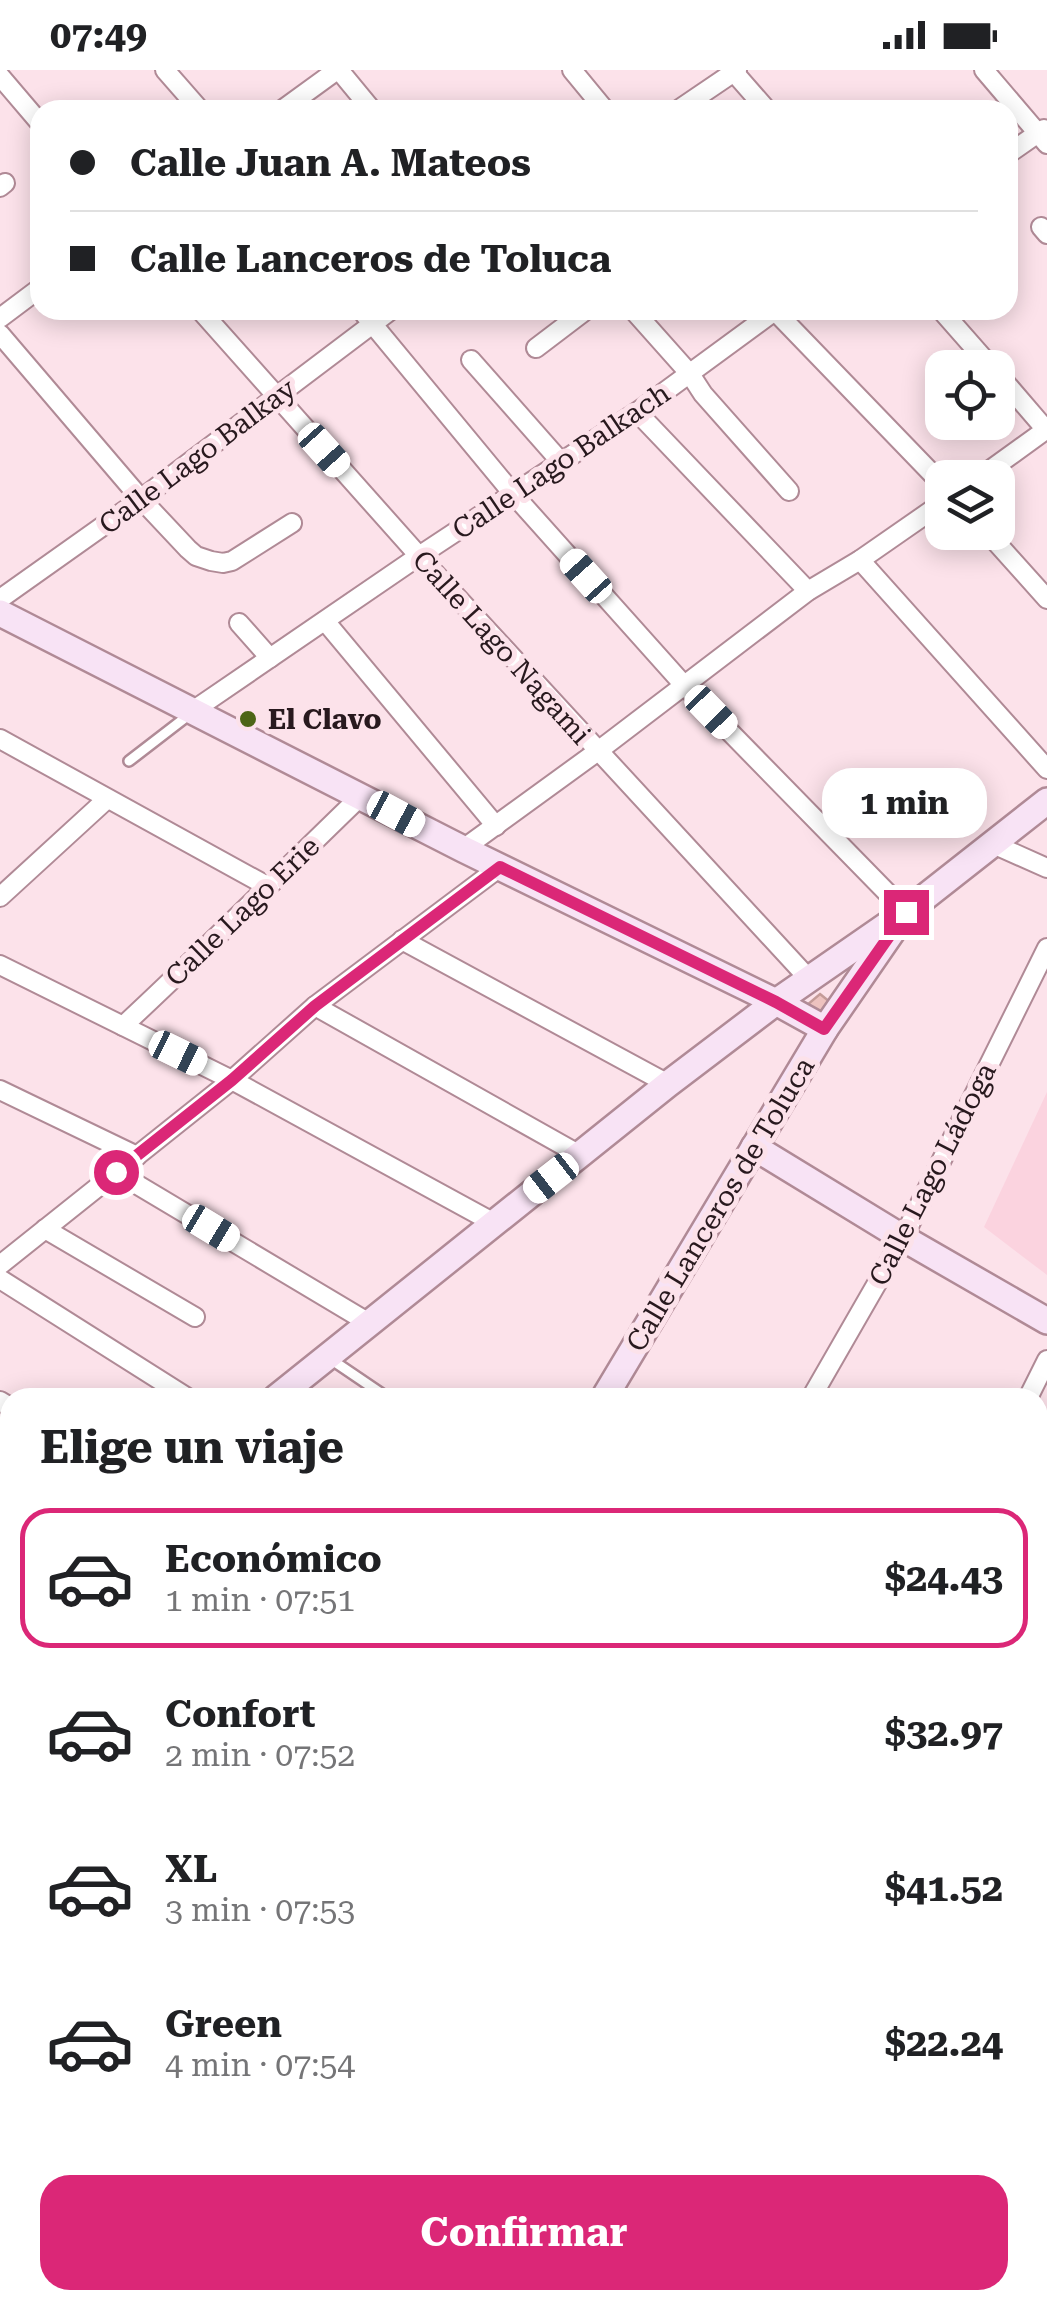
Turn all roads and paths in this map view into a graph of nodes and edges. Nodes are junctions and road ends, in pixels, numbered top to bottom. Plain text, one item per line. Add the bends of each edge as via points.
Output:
1 (165, 70) edge
2 (338, 70) edge
3 (572, 70) edge
4 (984, 70) edge
5 (734, 71) edge
6 (0, 76) edge
7 (191, 100) edge
8 (296, 100) edge
9 (364, 100) edge
10 (597, 100) edge
11 (692, 100) edge
12 (758, 100) edge
13 (1012, 100) edge
14 (1018, 107) edge
15 (30, 111) edge
16 (1044, 135) edge
17 (1018, 149) edge
18 (30, 296) edge
19 (0, 318) edge
20 (209, 320) edge
21 (364, 320) edge
22 (369, 320) edge
23 (573, 320) edge
24 (641, 320) edge
25 (762, 320) edge
26 (785, 320) edge
27 (950, 320) edge
28 (0, 334) edge
29 (536, 348) dead end
30 (976, 350) edge
31 (471, 360) dead end
32 (690, 374) junction
33 (1015, 393) edge
34 (276, 397) junction
35 (637, 412) junction
36 (1047, 430) edge
37 (1004, 460) edge
38 (560, 462) junction
39 (925, 466) edge
40 (789, 490) dead end
41 (514, 494) junction
42 (141, 500) junction
43 (925, 515) edge
44 (292, 523) dead end
45 (1003, 550) edge
46 (419, 556) junction
47 (860, 560) junction
48 (808, 592) junction
49 (0, 599) edge
50 (1047, 599) edge
51 (0, 613) edge
52 (325, 621) junction
53 (239, 622) dead end
54 (270, 658) junction
55 (684, 684) junction
56 (194, 710) junction
57 (0, 739) edge
58 (598, 751) junction
59 (129, 761) dead end
60 (1047, 769) edge
61 (362, 796) junction
62 (106, 799) junction
63 (1047, 801) edge
64 (496, 826) junction
65 (994, 844) junction
66 (463, 849) junction
67 (500, 867) junction
68 (1047, 868) edge
69 (267, 886) junction
70 (0, 896) edge
71 (906, 912) junction
72 (402, 940) junction
73 (1047, 948) edge
74 (0, 965) edge
75 (809, 979) junction
76 (776, 1002) junction
77 (315, 1006) junction
78 (122, 1026) junction
79 (824, 1029) junction
80 (232, 1080) junction
81 (668, 1084) junction
82 (0, 1090) edge
83 (754, 1147) junction
84 (580, 1155) junction
85 (137, 1156) junction
86 (116, 1172) junction
87 (494, 1223) junction
88 (45, 1229) junction
89 (903, 1238) junction
90 (0, 1265) edge
91 (0, 1279) edge
92 (195, 1316) dead end
93 (1047, 1321) edge
94 (369, 1323) junction
95 (327, 1356) junction
96 (1047, 1360) edge
97 (371, 1386) joint
98 (172, 1388) edge
99 (288, 1388) edge
100 (374, 1388) edge
101 (610, 1388) edge
102 (816, 1388) edge
103 (1033, 1388) edge

1 - 7 street
2 - 8 street
2 - 9 street
3 - 10 street
4 - 13 street
5 - 11 street
5 - 12 street
6 - 15 street
14 - 16 street
16 - 17 street
18 - 19 street
20 - 34 street, Calle Lago Nagami
21 - 34 street, Calle Lago Balkay
22 - 41 street
23 - 29 street
24 - 32 street
25 - 32 street, Calle Lago Balkach
26 - 39 street
27 - 30 street
28 - 42 street
31 - 38 street
32 - 35 street, Calle Lago Balkach
32 - 40 street
33 - 36 street
34 - 42 street, Calle Lago Balkay
34 - 46 street, Calle Lago Nagami
35 - 38 street, Calle Lago Balkach
35 - 48 street
36 - 37 street
38 - 41 street, Calle Lago Balkach
41 - 46 street, Calle Lago Balkach
41 - 55 street
42 - 44 street via 188,550 223,564
42 - 49 street, Calle Lago Balkay
43 - 47 street
45 - 50 street
46 - 52 street, Calle Lago Balkach
46 - 58 street, Calle Lago Nagami
47 - 48 street
47 - 60 street
48 - 55 street
51 - 56 main road
52 - 54 street, Calle Lago Balkach
52 - 64 street
53 - 54 street
54 - 56 street, Calle Lago Balkach
55 - 58 street
55 - 71 street
56 - 59 lane
56 - 61 main road
57 - 62 street
58 - 64 street
58 - 75 street, Calle Lago Nagami
61 - 66 main road
61 - 69 street, Calle Lago Erie
62 - 69 street
62 - 70 street
63 - 65 main road
64 - 66 street
65 - 68 street
65 - 71 main road
66 - 67 main road
67 - 72 street
67 - 76 main road
69 - 78 street, Calle Lago Erie
71 - 75 main road
71 - 79 main road, Calle Lanceros de Toluca
72 - 77 street
72 - 81 street
73 - 89 street, Calle Lago Ládoga
74 - 78 street
75 - 76 main road
76 - 79 main road
76 - 81 main road
77 - 80 street
77 - 84 street
78 - 80 street
79 - 83 main road, Calle Lanceros de Toluca
80 - 85 street
80 - 87 street
81 - 84 main road
82 - 85 street
83 - 89 main road
83 - 101 main road, Calle Lanceros de Toluca
84 - 87 main road
85 - 86 street
86 - 88 street
86 - 94 street
87 - 94 main road
88 - 90 street
88 - 92 street
89 - 93 main road
89 - 102 street, Calle Lago Ládoga
91 - 98 street
94 - 95 main road
95 - 97 lane
95 - 99 main road
96 - 103 street
97 - 100 lane

